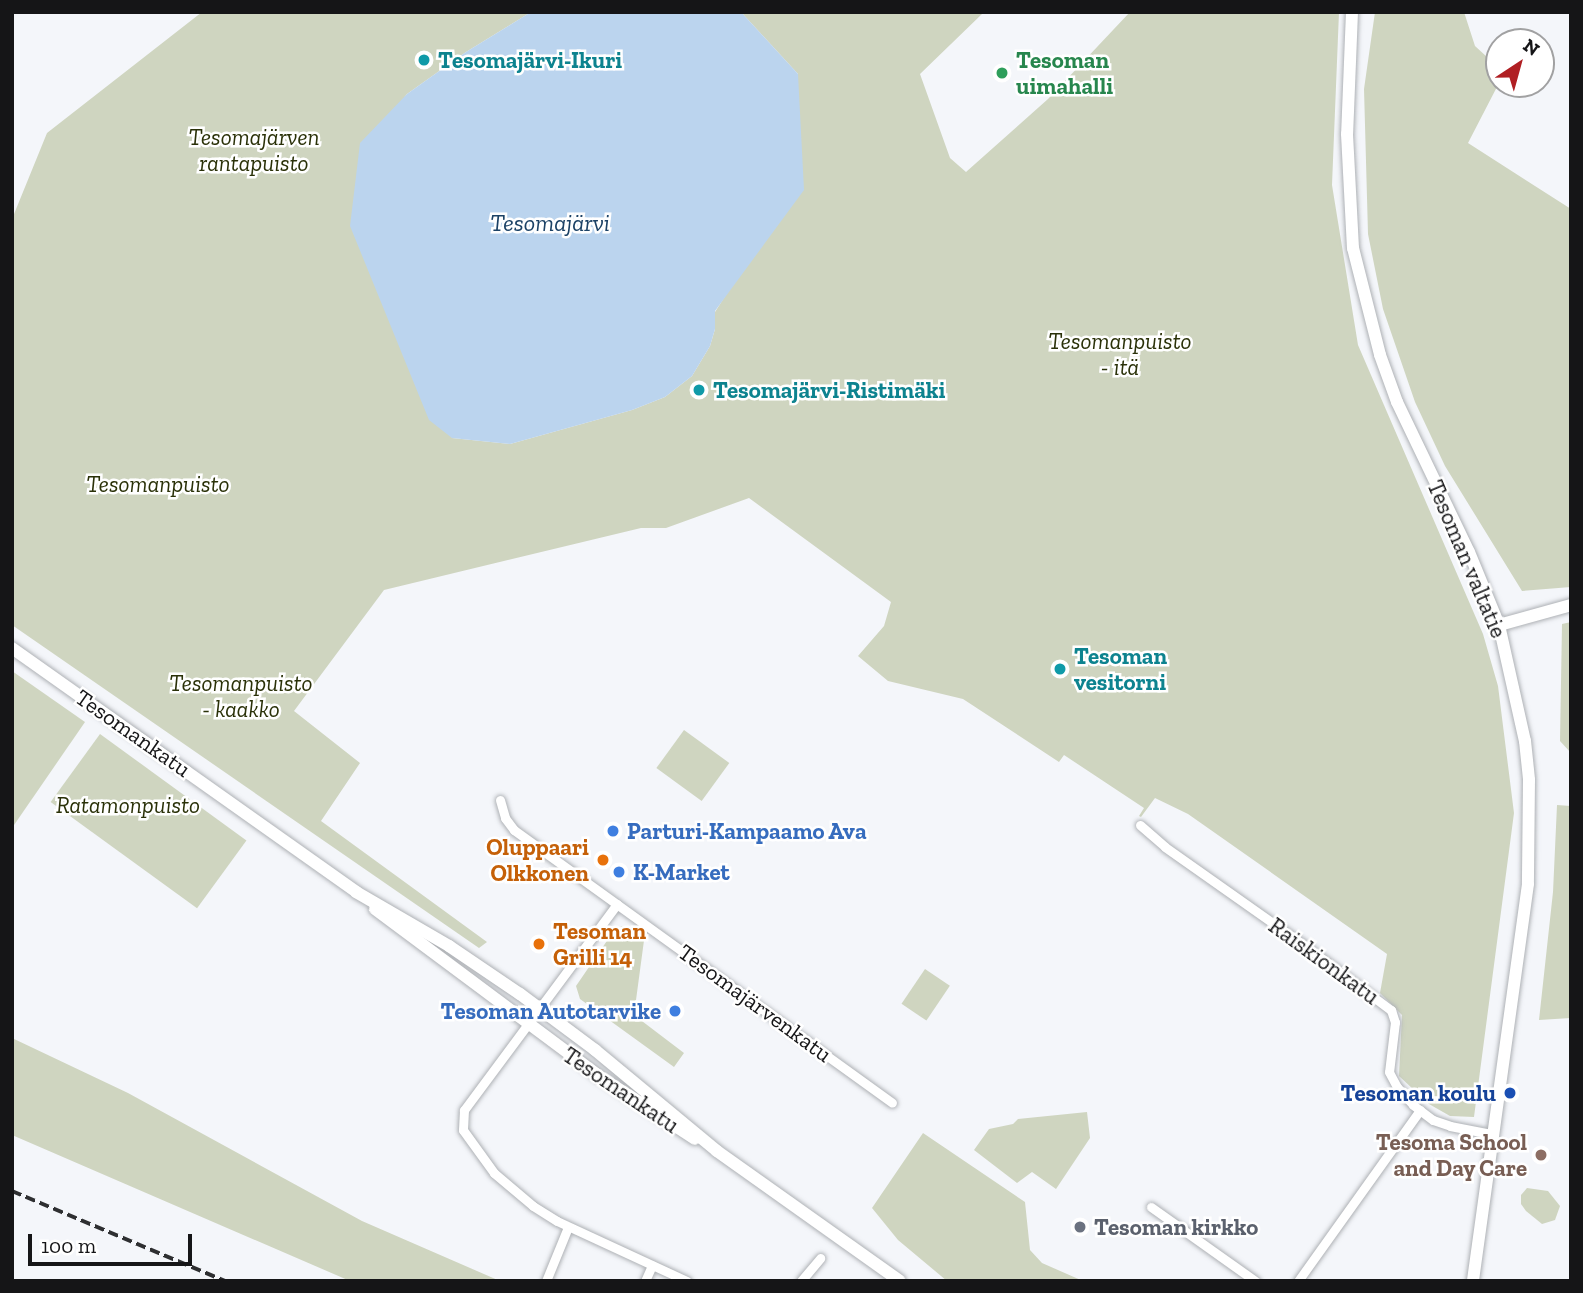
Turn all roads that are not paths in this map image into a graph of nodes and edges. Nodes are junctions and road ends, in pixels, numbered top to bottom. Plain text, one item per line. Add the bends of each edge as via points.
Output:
1 (1352, 12) edge
2 (1571, 605) edge
3 (1499, 625) junction
4 (12, 648) edge
5 (500, 800) dead end
6 (1140, 825) dead end
7 (356, 892) junction
8 (617, 904) junction
9 (539, 1008) junction
10 (527, 1024) junction
11 (892, 1103) dead end
12 (1420, 1110) junction
13 (1491, 1134) junction
14 (717, 1151) junction
15 (1151, 1207) dead end
16 (568, 1227) junction
17 (820, 1258) dead end
18 (652, 1265) junction
19 (546, 1281) edge
20 (645, 1281) edge
21 (687, 1281) edge
22 (801, 1281) edge
23 (900, 1281) edge
24 (1255, 1281) edge
25 (1298, 1281) edge
26 (1473, 1281) edge

1 - 3 main road, Tesoman valtatie via 1347,134 1353,248 1397,402
2 - 3 main road
3 - 13 main road, Tesoman valtatie via 1525,741 1530,820 1521,941
4 - 7 main road, Tesomankatu
5 - 8 street, Tesomajärvenkatu via 514,830
6 - 12 street, Raiskionkatu via 1391,1010 1395,1022 1389,1072 1396,1087
7 - 9 main road, Tesomankatu via 449,946
7 - 10 main road, Tesomankatu
8 - 9 street
8 - 11 street, Tesomajärvenkatu
9 - 10 street
9 - 14 main road, Tesomankatu
10 - 14 main road, Tesomankatu via 607,1082
10 - 16 street via 464,1110 463,1130 494,1173 533,1206
12 - 13 street, Raiskionkatu via 1450,1126
12 - 25 street
13 - 26 main road, Tesoman valtatie
14 - 23 main road, Tesomankatu
15 - 24 street
16 - 18 street
16 - 19 street
17 - 22 street
18 - 20 street
18 - 21 street

